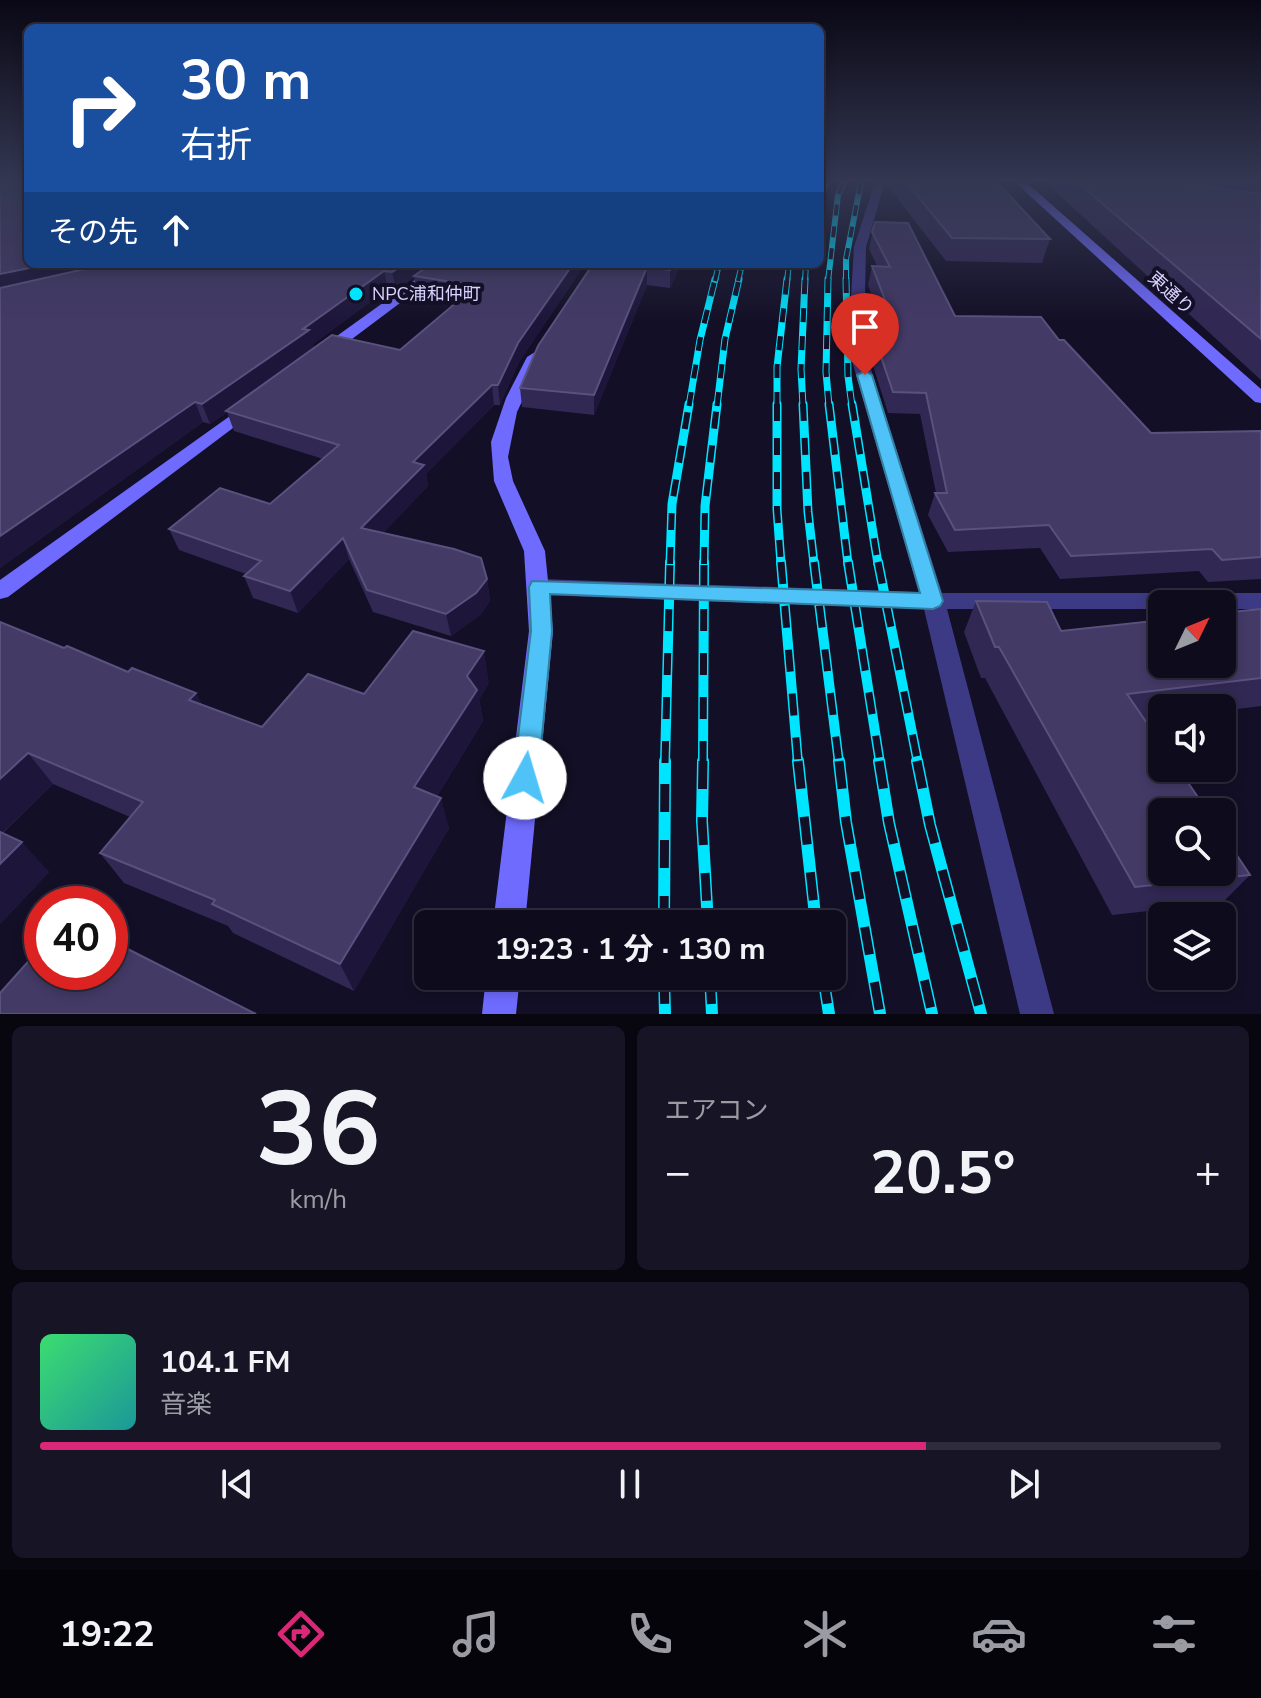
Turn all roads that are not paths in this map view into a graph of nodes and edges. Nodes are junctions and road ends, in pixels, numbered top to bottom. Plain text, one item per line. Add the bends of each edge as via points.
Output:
1 (865, 229) edge
2 (1073, 229) edge
3 (437, 268) edge
4 (549, 334) edge
5 (308, 364) edge
6 (270, 393) edge
7 (1261, 398) edge
8 (540, 587) junction
9 (0, 591) edge
10 (933, 601) junction
11 (1261, 601) edge
12 (511, 910) edge
13 (502, 990) edge
14 (499, 1014) edge
15 (1037, 1014) edge

1 - 10 street via 860,247 856,347
2 - 7 street, 東通り
3 - 5 street
4 - 8 street via 510,407 500,440 501,472 531,540
6 - 9 street
8 - 10 street
8 - 12 street via 541,631
10 - 11 street
10 - 15 street
13 - 14 street

